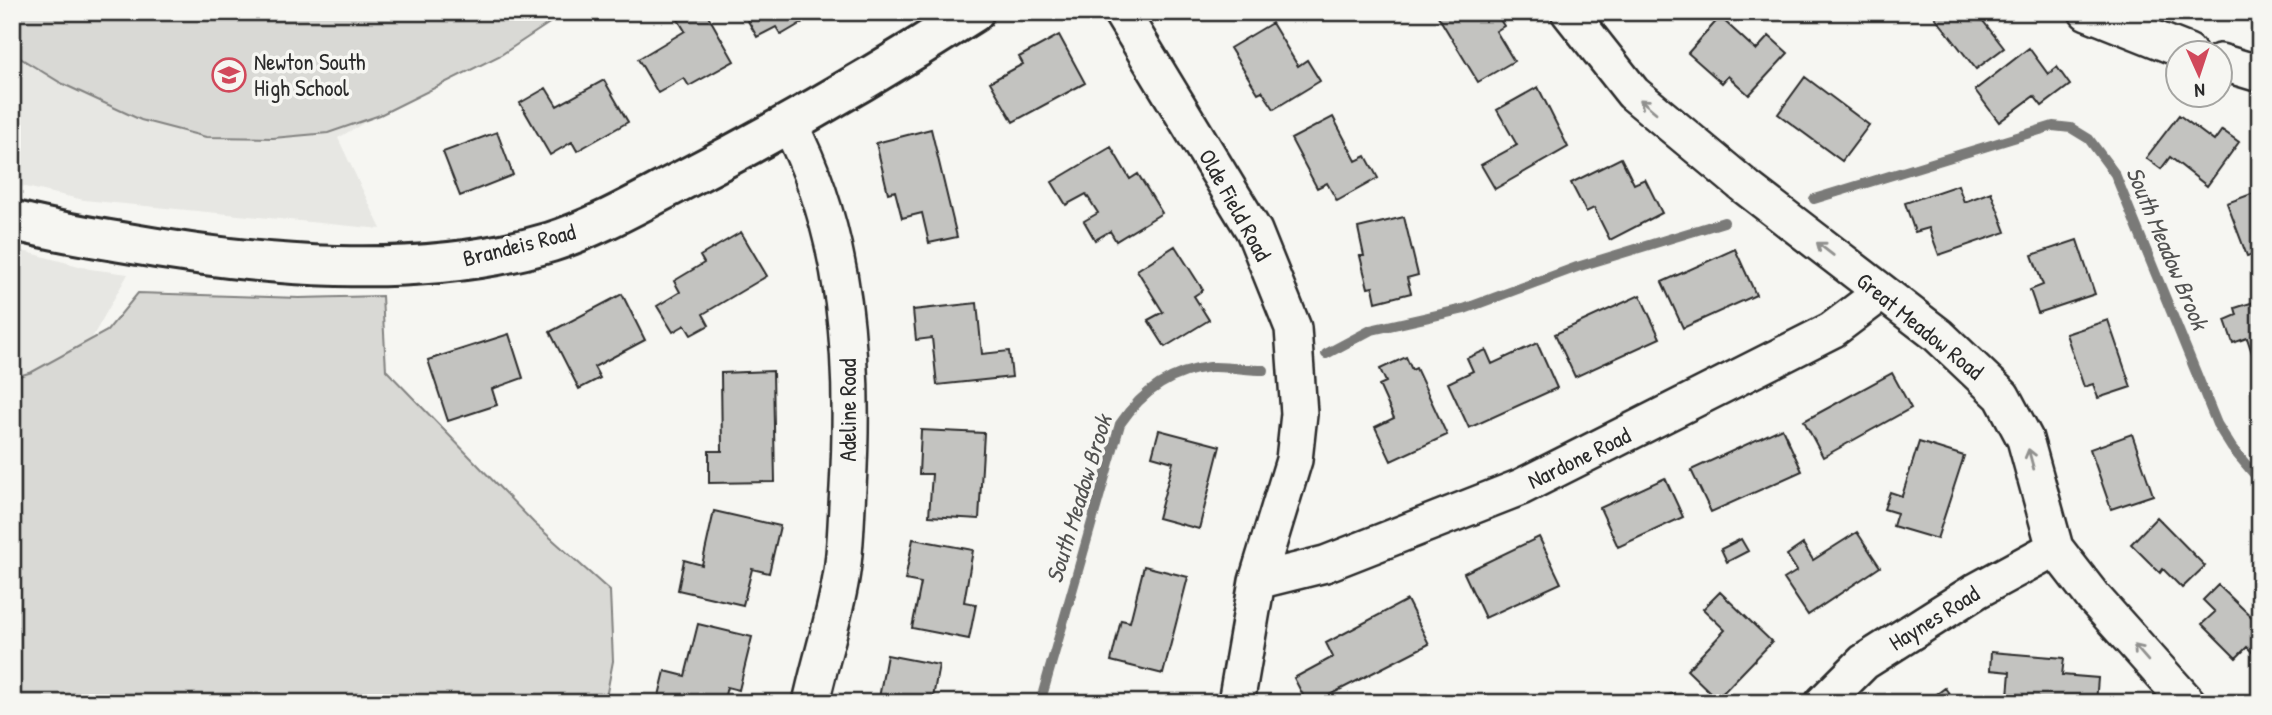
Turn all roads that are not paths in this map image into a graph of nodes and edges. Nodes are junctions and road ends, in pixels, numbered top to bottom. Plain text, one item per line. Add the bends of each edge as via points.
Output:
1 (974, 12) edge
2 (1121, 12) edge
3 (1569, 12) edge
4 (2087, 12) edge
5 (2164, 42) edge
6 (2234, 66) edge
7 (2260, 74) edge
8 (789, 124) junction
9 (12, 220) edge
10 (1881, 293) junction
11 (2055, 548) junction
12 (1257, 581) junction
13 (811, 703) edge
14 (1236, 703) edge
15 (1823, 703) edge
16 (2188, 703) edge

1 - 8 street, Brandeis Road
2 - 12 street, Olde Field Road via 1254,231 1293,328 1298,414 1294,460
10 -> 3 street, Great Meadow Road via 1633,93
4 - 5 street
6 - 7 street
8 - 9 street, Brandeis Road via 603,221 551,242 456,262 366,265 204,257
8 - 13 street, Adeline Road via 807,159 833,237 846,316 852,425 841,579
11 -> 10 street, Great Meadow Road via 2025,439 2002,396 1938,335
10 - 12 street, Nardone Road via 1832,330 1521,486 1325,564
11 - 15 street, Haynes Road via 1976,591 1864,662
16 -> 11 street, Great Meadow Road
12 - 14 street, Olde Field Road

